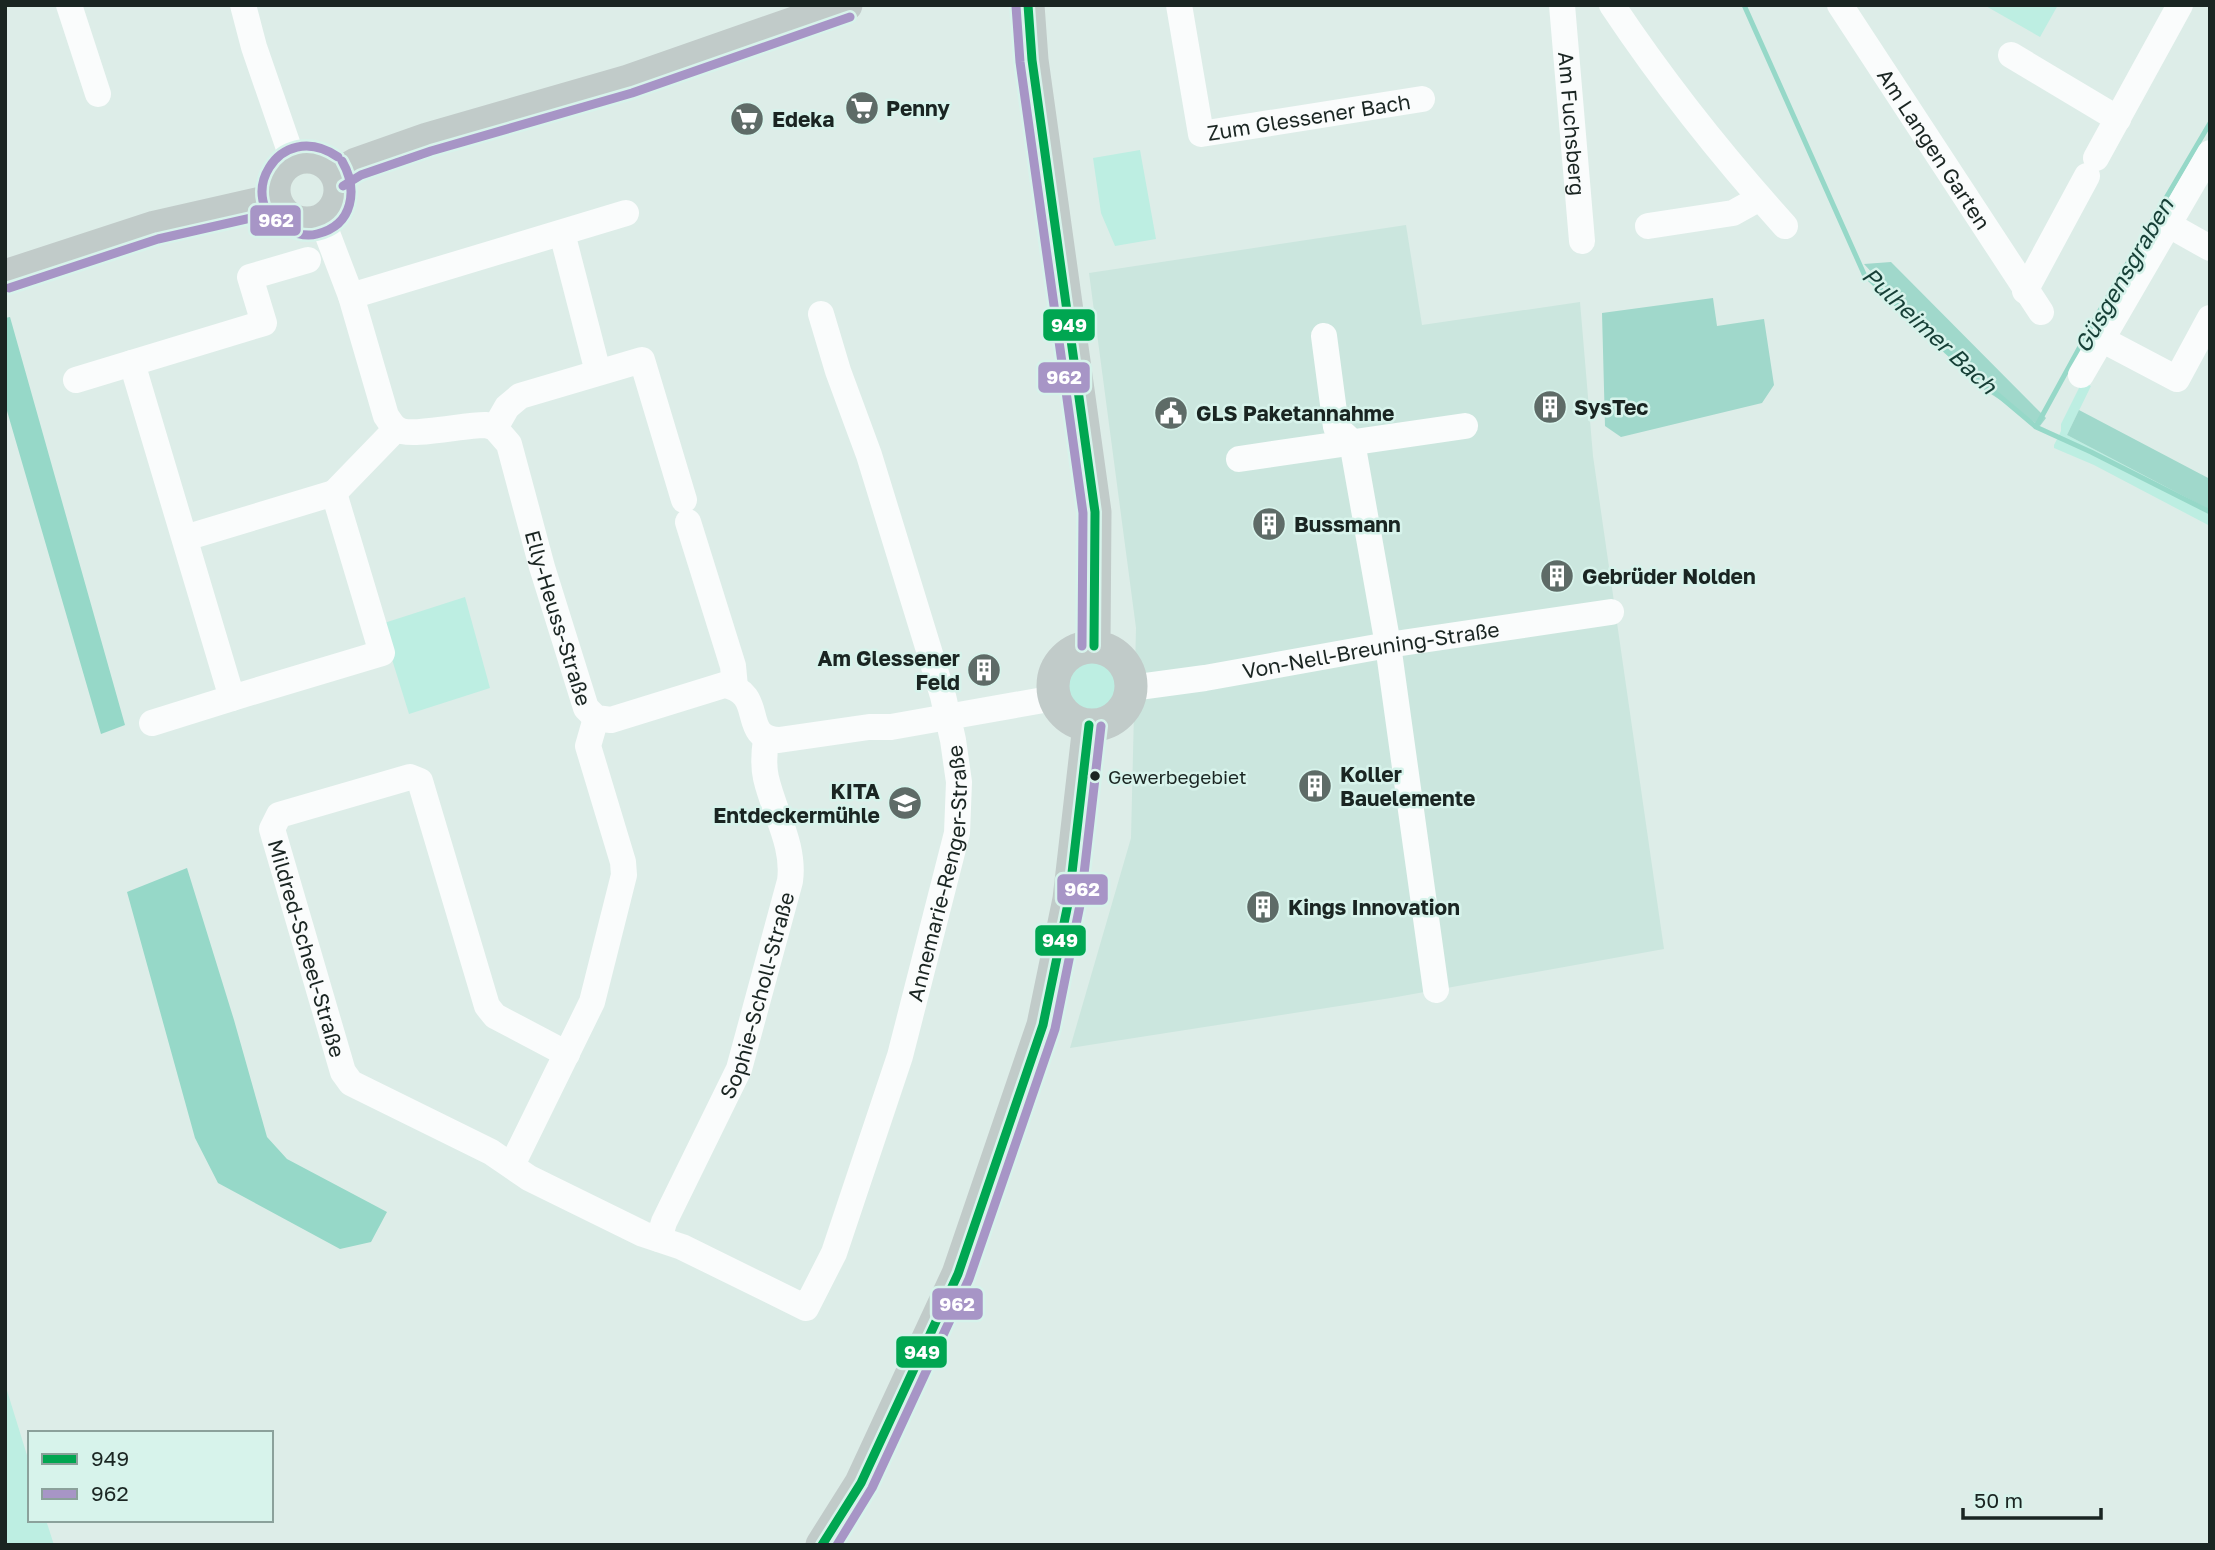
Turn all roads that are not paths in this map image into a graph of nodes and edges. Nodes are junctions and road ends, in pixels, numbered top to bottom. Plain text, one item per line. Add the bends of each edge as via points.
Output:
1 (69, 5) edge
2 (243, 5) edge
3 (846, 5) edge
4 (1028, 5) edge
5 (1179, 5) edge
6 (1562, 5) edge
7 (1612, 5) edge
8 (1840, 5) edge
9 (2180, 5) edge
10 (2011, 55) dead end
11 (98, 94) dead end
12 (1422, 99) dead end
13 (2118, 119) junction
14 (2210, 153) edge
15 (293, 160) junction
16 (337, 175) junction
17 (1760, 198) junction
18 (275, 200) junction
19 (626, 213) dead end
20 (322, 220) junction
21 (2169, 225) junction
22 (1648, 226) dead end
23 (1785, 226) dead end
24 (562, 233) junction
25 (1582, 241) dead end
26 (2210, 248) edge
27 (308, 260) dead end
28 (5, 276) edge
29 (351, 296) junction
30 (821, 314) dead end
31 (2210, 318) edge
32 (1324, 336) dead end
33 (2103, 340) junction
34 (132, 363) junction
35 (598, 372) junction
36 (2081, 375) dead end
37 (76, 380) dead end
38 (1465, 426) dead end
39 (495, 428) junction
40 (396, 429) junction
41 (1352, 442) junction
42 (1239, 460) dead end
43 (334, 493) junction
44 (184, 538) junction
45 (1611, 612) dead end
46 (1388, 645) junction
47 (1094, 646) junction
48 (735, 687) junction
49 (1131, 688) junction
50 (232, 698) junction
51 (1055, 698) junction
52 (949, 717) junction
53 (596, 718) junction
54 (152, 723) dead end
55 (1089, 725) junction
56 (766, 739) junction
57 (1436, 990) dead end
58 (567, 1054) junction
59 (512, 1165) junction
60 (659, 1239) junction
61 (822, 1545) edge

1 - 11 street
2 - 15 street
3 - 16 main road via 628,81 427,139
4 - 47 main road via 1095,512
5 - 12 street, Zum Glessener Bach via 1201,134
6 - 25 street, Am Fuchsberg
7 - 17 street via 1639,46
8 - 13 street, Am Langen Garten via 2033,302
9 - 13 street, Am Langen Garten
10 - 13 street
14 - 21 street
15 - 16 main road via 313,158
15 - 18 main road via 275,181
16 - 20 main road via 337,205
17 - 22 street via 1733,213
17 - 23 street
18 - 20 main road via 294,220
18 - 28 main road via 155,227
19 - 24 street
20 - 29 street
21 - 26 street
21 - 33 street
24 - 29 street
24 - 35 street
27 - 34 street via 250,278 264,323
29 - 40 street via 386,416
30 - 52 street, Annemarie-Renger-Straße
31 - 33 street via 2177,379
32 - 41 street via 1336,427
33 - 36 street
34 - 37 street
34 - 44 street
35 - 39 street via 520,396
35 - 48 street via 642,360 733,666
38 - 41 street
39 - 40 street via 476,425 409,433
39 - 53 street, Elly-Heuss-Straße via 509,444 586,708
40 - 43 street
41 - 42 street
41 - 46 street
43 - 44 street
43 - 50 street via 382,653
44 - 50 street
45 - 46 street, Von-Nell-Breuning-Straße
46 - 49 street, Von-Nell-Breuning-Straße
46 - 57 street
47 - 49 main road via 1125,664
47 - 51 main road via 1066,656 1053,683
48 - 53 street, Elly-Heuss-Straße via 724,685 611,720
48 - 56 street via 748,698 759,734
49 - 55 main road via 1118,715
50 - 54 street
51 - 52 street
51 - 55 main road via 1064,713
52 - 56 street
52 - 60 street, Annemarie-Renger-Straße via 958,782 957,833 948,871 882,1115 834,1253 806,1308
53 - 58 street via 588,746 624,874 592,1002
55 - 61 main road via 1069,899 1043,1025 958,1274 861,1483
56 - 60 street, Sophie-Scholl-Straße via 766,778 790,853 790,881 739,1069
58 - 59 street
58 - 59 street, Mildred-Scheel-Straße via 495,1016 487,1006 420,781 410,776 279,815 272,829 343,1072 351,1083
59 - 60 street via 529,1178

